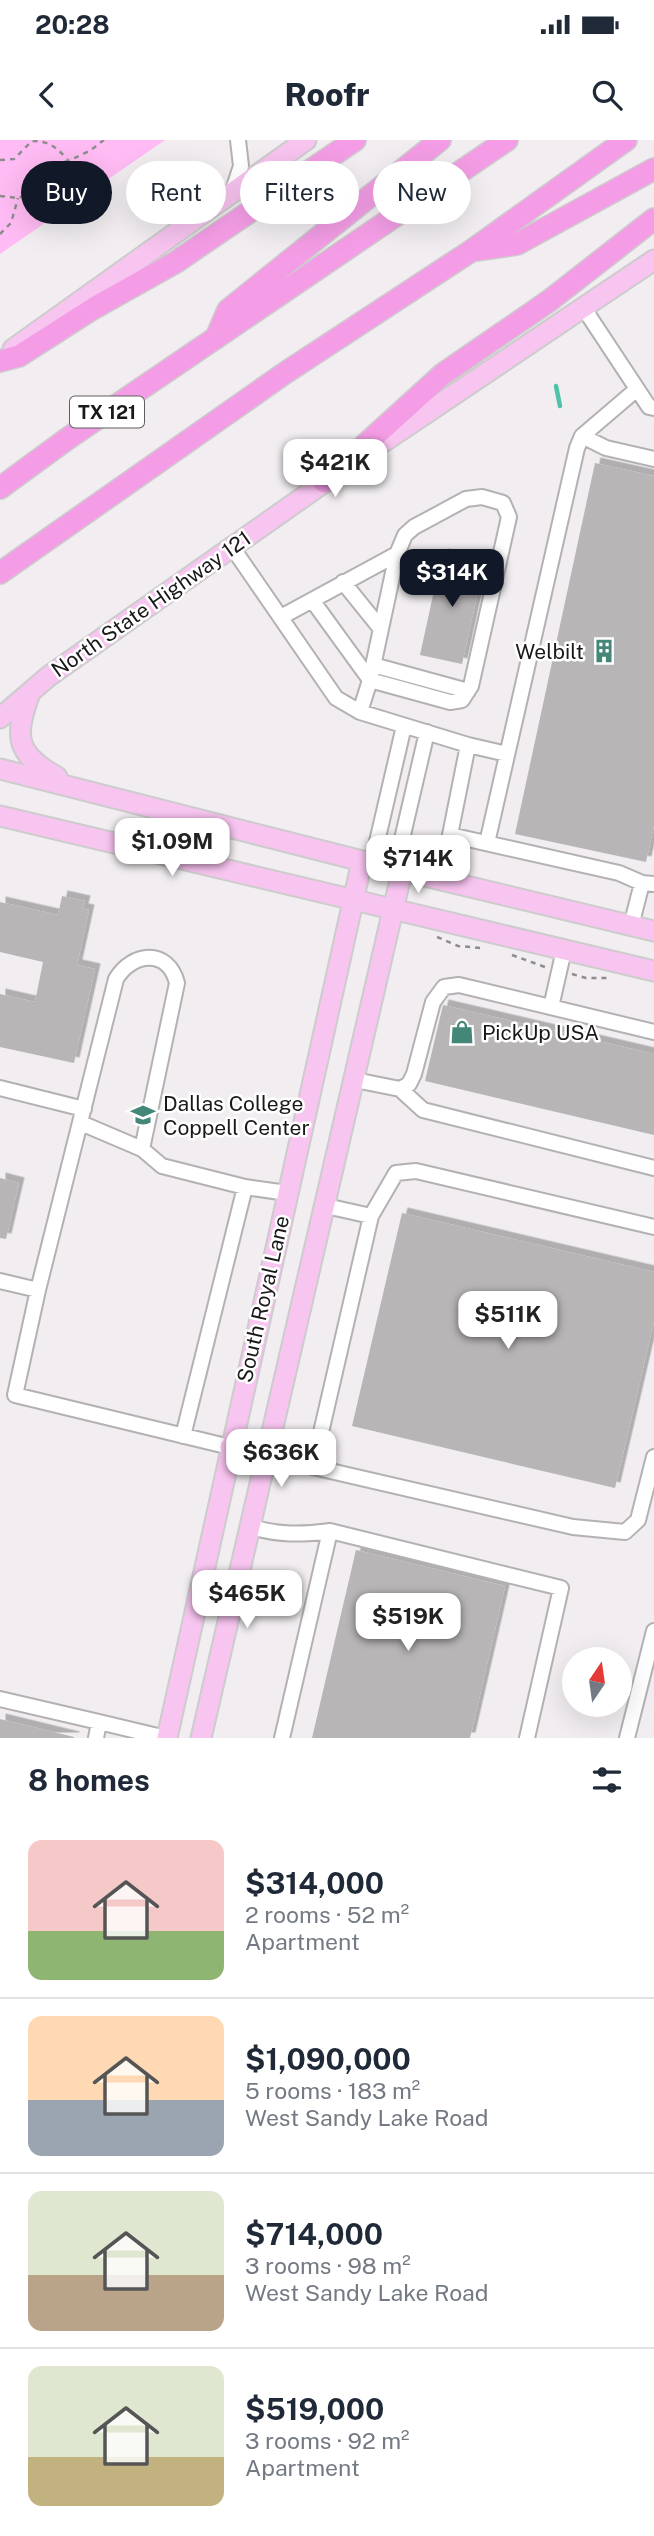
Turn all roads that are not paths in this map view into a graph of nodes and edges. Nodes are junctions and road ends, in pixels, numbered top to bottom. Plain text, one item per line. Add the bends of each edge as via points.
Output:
1 (238, 140) edge
2 (305, 140) edge
3 (440, 140) edge
4 (507, 140) edge
5 (626, 140) edge
6 (347, 146) edge
7 (654, 169) edge
8 (232, 193) junction
9 (654, 219) edge
10 (471, 251) junction
11 (654, 260) edge
12 (583, 307) junction
13 (216, 338) junction
14 (0, 360) edge
15 (637, 389) junction
16 (654, 408) edge
17 (582, 436) junction
18 (654, 459) edge
19 (324, 482) junction
20 (0, 488) edge
21 (232, 547) junction
22 (397, 554) junction
23 (0, 573) edge
24 (344, 582) junction
25 (312, 600) junction
26 (281, 617) junction
27 (381, 629) junction
28 (371, 672) junction
29 (31, 692) junction
30 (360, 712) junction
31 (1, 717) edge
32 (404, 726) junction
33 (427, 732) junction
34 (468, 745) junction
35 (507, 754) junction
36 (0, 769) edge
37 (76, 789) junction
38 (0, 816) edge
39 (487, 844) junction
40 (367, 862) junction
41 (399, 870) junction
42 (648, 884) edge
43 (353, 900) junction
44 (393, 910) junction
45 (631, 926) junction
46 (654, 931) edge
47 (564, 950) junction
48 (654, 971) edge
49 (551, 1007) junction
50 (654, 1032) edge
51 (355, 1080) junction
52 (0, 1088) edge
53 (400, 1089) junction
54 (82, 1116) junction
55 (142, 1149) junction
56 (654, 1168) edge
57 (244, 1187) junction
58 (287, 1193) junction
59 (326, 1206) junction
60 (371, 1216) junction
61 (654, 1227) edge
62 (0, 1281) edge
63 (38, 1290) junction
64 (183, 1436) junction
65 (230, 1447) junction
66 (268, 1456) junction
67 (654, 1457) edge
68 (313, 1467) junction
69 (251, 1527) junction
70 (330, 1531) junction
71 (654, 1631) edge
72 (0, 1699) edge
73 (99, 1722) junction
74 (96, 1738) edge
75 (166, 1738) edge
76 (201, 1738) edge
77 (282, 1738) edge
78 (527, 1738) edge
79 (627, 1738) edge

1 - 8 street via 241,166
2 - 8 main road
3 - 13 highway via 228,310
4 - 13 highway, TX 121
5 - 10 highway
6 - 14 highway via 176,262 19,356
7 - 10 highway via 517,244
8 - 14 main road
9 - 19 highway via 549,301 443,373
10 - 23 highway via 285,373
11 - 12 main road, North State Highway 121
12 - 15 street
12 - 19 main road, North State Highway 121
13 - 20 highway, TX 121
15 - 16 street
15 - 17 street
17 - 18 street via 606,448
17 - 35 street
19 - 21 main road, North State Highway 121
21 - 26 street
21 - 29 main road, North State Highway 121
22 - 24 street
22 - 27 street
22 - 28 street via 414,527 466,499 482,497 503,503 509,517 471,686 462,700 450,702
24 - 25 street
24 - 27 street
25 - 26 street
25 - 28 street
26 - 30 street via 336,698
27 - 28 street
28 - 30 street
29 - 31 main road, North State Highway 121
29 - 37 main road via 22,716 20,739 25,752 35,764
30 - 32 street
32 - 33 street
32 - 40 street
33 - 34 street
33 - 41 street
34 - 35 street
34 - 39 street via 450,835
35 - 39 street
36 - 37 main road
37 - 40 main road
38 - 43 main road
39 - 42 street via 619,873
40 - 41 main road
40 - 43 main road, South Royal Lane
41 - 44 main road, South Royal Lane
41 - 45 main road
42 - 45 street
43 - 44 main road
43 - 58 main road, South Royal Lane
44 - 47 main road
44 - 51 main road, South Royal Lane
45 - 46 main road
47 - 48 main road
47 - 49 street
49 - 50 street
49 - 53 street via 459,985 444,987 433,1002 414,1073
51 - 53 street
51 - 59 main road, South Royal Lane
52 - 54 street
53 - 56 street via 423,1110
54 - 55 street
54 - 55 street via 116,979 130,962 156,959 171,970 177,983
54 - 63 street
55 - 57 street via 162,1166
57 - 58 street
57 - 64 street
58 - 65 main road, South Royal Lane
59 - 60 street
59 - 66 main road, South Royal Lane
60 - 61 street via 396,1173 404,1171
60 - 68 street
62 - 63 street
63 - 64 street via 15,1395
64 - 65 street
65 - 66 main road
65 - 75 main road, South Royal Lane
66 - 68 street
66 - 69 main road, South Royal Lane
67 - 68 street via 639,1520 625,1532 573,1527
69 - 70 street via 299,1536
69 - 76 main road, South Royal Lane
70 - 77 street
70 - 78 street via 561,1588
71 - 79 street
72 - 73 street
73 - 74 street
73 - 75 street

